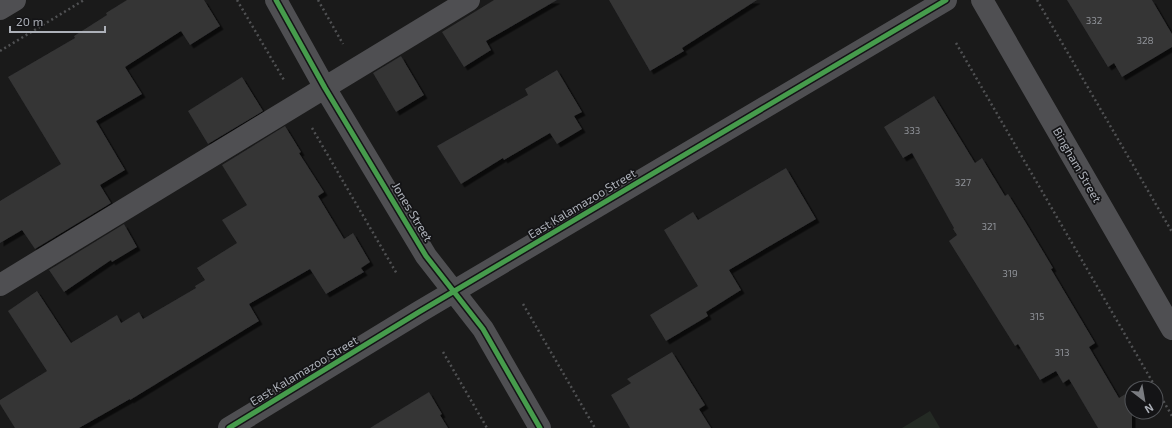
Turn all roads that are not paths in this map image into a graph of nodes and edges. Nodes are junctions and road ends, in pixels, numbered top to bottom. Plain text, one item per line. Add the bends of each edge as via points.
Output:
1 (15, 0) edge
2 (276, 0) edge
3 (469, 0) edge
4 (946, 0) edge
5 (982, 0) edge
6 (0, 9) edge
7 (325, 88) junction
8 (0, 285) edge
9 (455, 292) junction
10 (1172, 329) edge
11 (229, 428) edge
12 (540, 428) edge

1 - 6 street
2 - 7 street, Jones Street
3 - 7 street
4 - 9 street, East Kalamazoo Street
5 - 10 street, Bingham Street
7 - 8 street
7 - 9 street, Jones Street via 426,256
9 - 11 street, East Kalamazoo Street
9 - 12 street, Jones Street via 483,329

